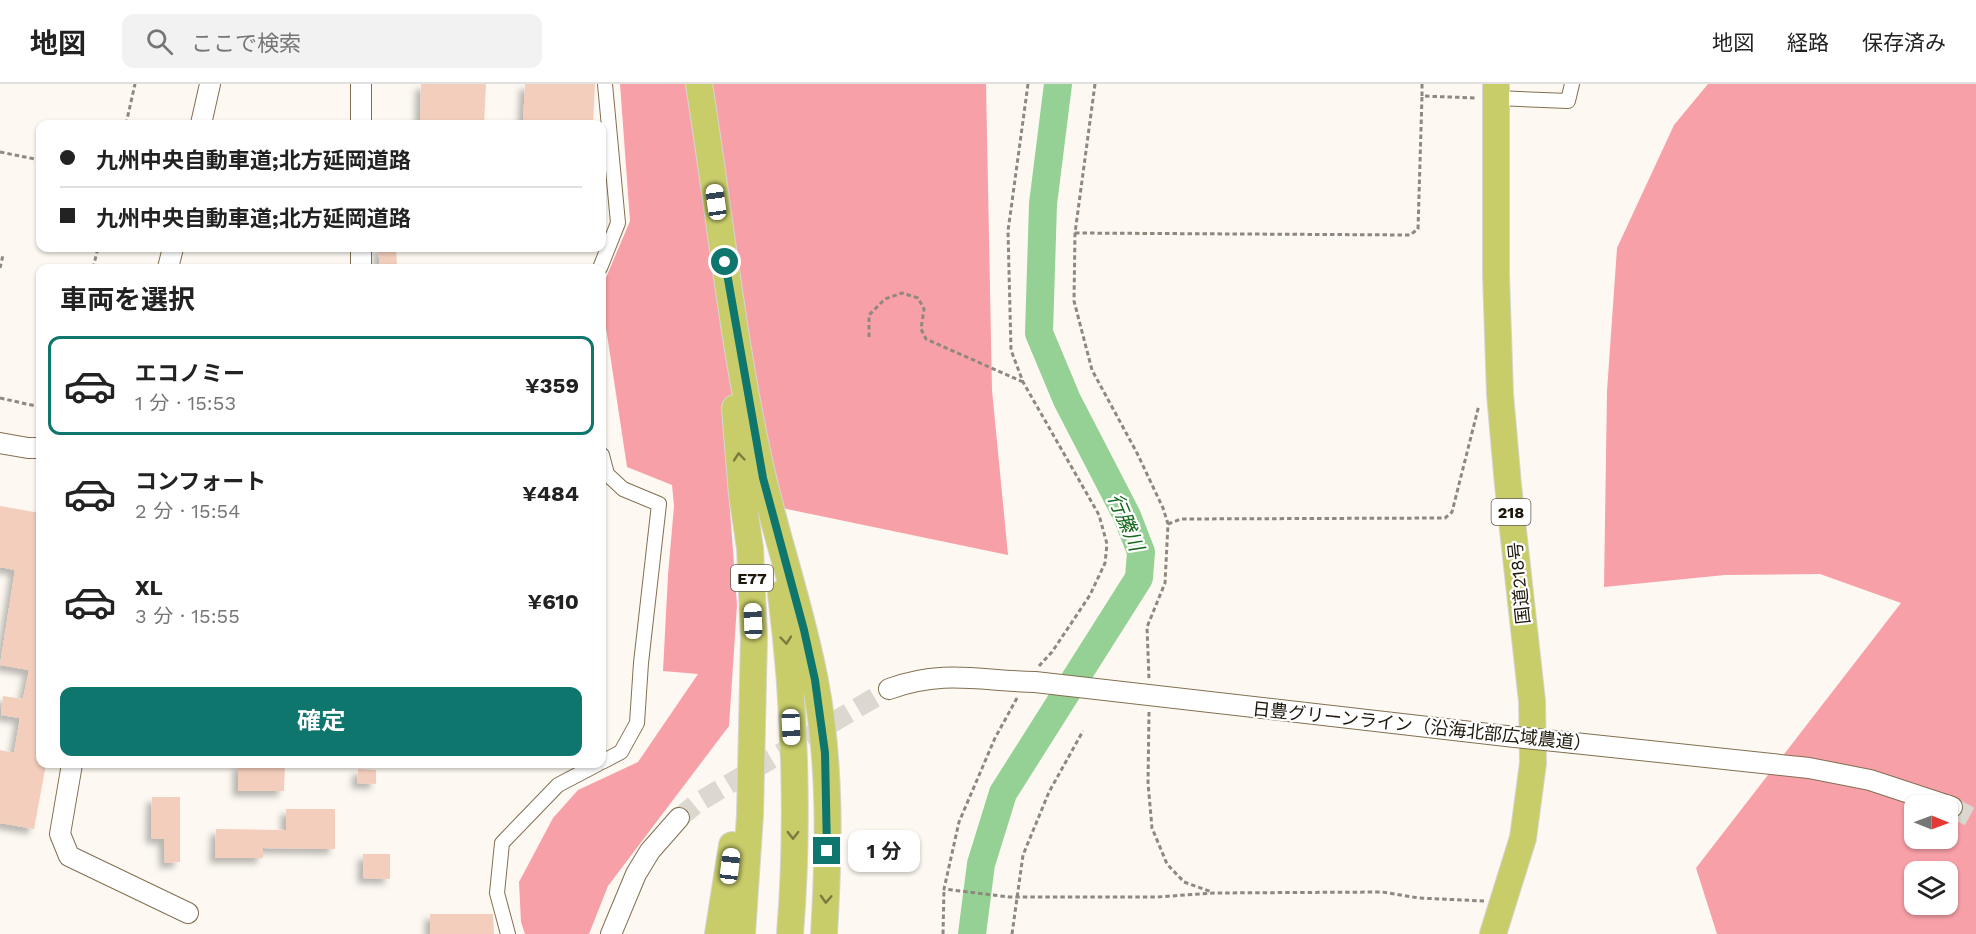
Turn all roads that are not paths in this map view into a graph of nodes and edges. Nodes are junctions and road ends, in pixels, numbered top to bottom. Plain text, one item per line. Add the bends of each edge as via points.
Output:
1 (210, 84) edge
2 (361, 84) edge
3 (605, 84) edge
4 (699, 84) edge
5 (1572, 84) edge
6 (1496, 91) edge
7 (202, 120) edge
8 (361, 120) edge
9 (719, 222) junction
10 (602, 264) edge
11 (0, 443) edge
12 (36, 448) edge
13 (606, 470) edge
14 (763, 478) junction
15 (742, 495) junction
16 (889, 689) tunnel mouth
17 (606, 760) edge
18 (71, 768) edge
19 (590, 768) edge
20 (1916, 795) edge
21 (678, 818) tunnel mouth
22 (188, 914) dead end
23 (508, 934) edge
24 (611, 934) edge
25 (718, 934) edge
26 (742, 934) edge
27 (790, 934) edge
28 (824, 934) edge
29 (1493, 934) edge

1 - 7 street
2 - 8 street
3 - 10 street via 618,224
4 - 9 highway, E77
5 - 6 street via 1568,101
6 - 29 highway, 国道218号 / 218 via 1500,393 1532,701 1533,763 1523,838
9 - 14 highway, E77
15 -> 9 highway, E77
11 - 12 street
13 - 17 street via 622,489 659,504 637,723 621,752
14 -> 27 highway via 786,634 790,690
14 -> 28 highway, E77 via 808,648 821,716 827,792
15 - 25 highway via 743,735 730,866
15 - 26 highway, E77 via 750,548 754,684
16 - 20 street, 日豊グリーンライン（沿海北部広域農道）, bridge via 909,681 957,676 1030,682 1809,768 1870,780
18 - 22 street via 60,834 69,856
19 - 23 street via 558,785 501,843 497,893
21 - 24 street via 636,874

